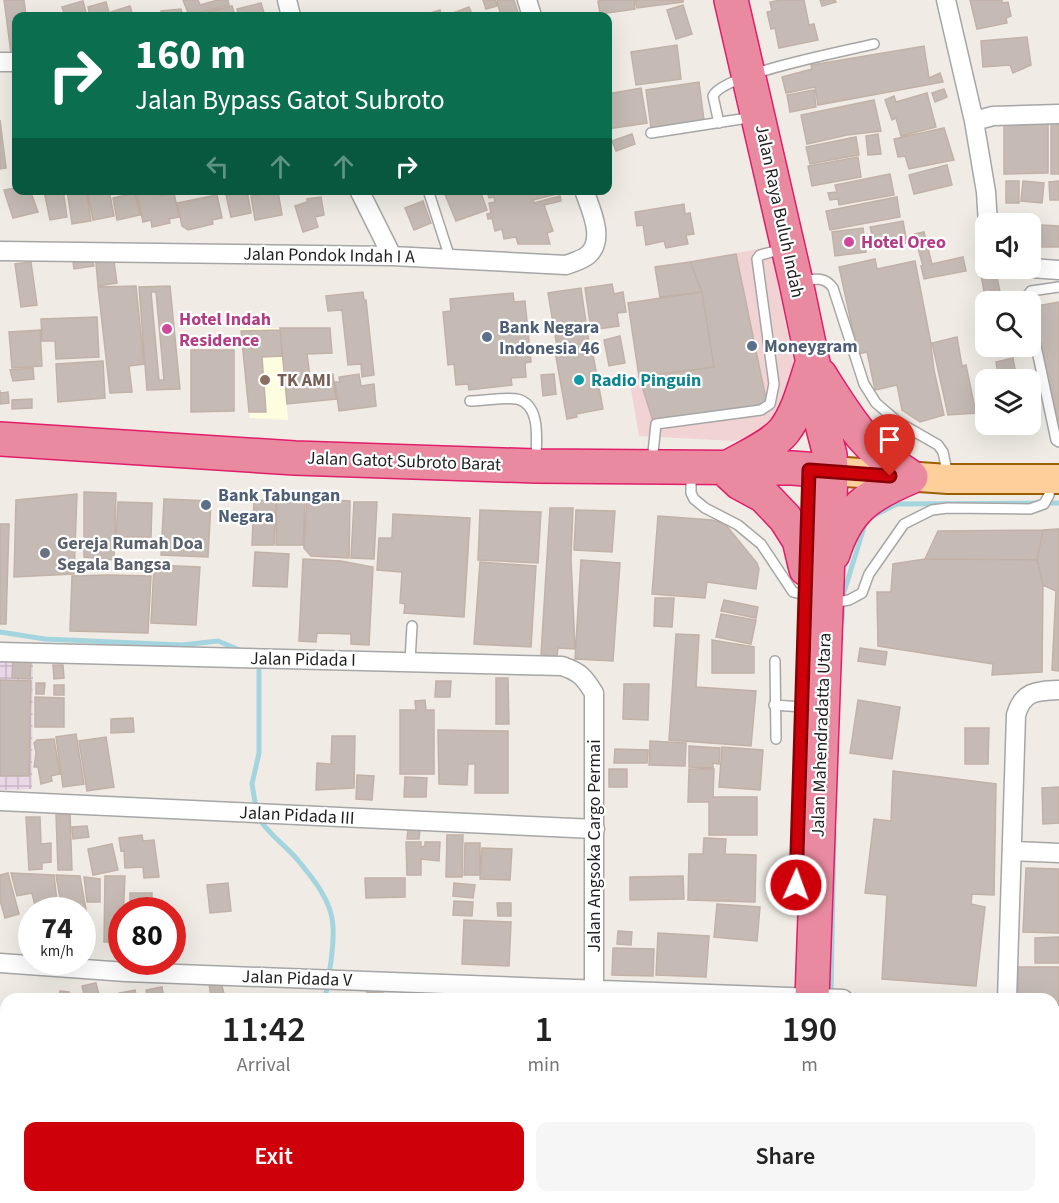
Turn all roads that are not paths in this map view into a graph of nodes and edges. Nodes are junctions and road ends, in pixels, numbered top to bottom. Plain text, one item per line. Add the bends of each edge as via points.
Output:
1 (731, 0) edge
2 (946, 0) edge
3 (874, 44) dead end
4 (749, 74) junction
5 (1059, 114) edge
6 (759, 117) junction
7 (974, 122) junction
8 (719, 123) junction
9 (651, 133) dead end
10 (362, 195) edge
11 (430, 195) edge
12 (586, 195) edge
13 (987, 213) edge
14 (788, 247) junction
15 (0, 251) edge
16 (392, 255) junction
17 (450, 258) junction
18 (1041, 269) edge
19 (1059, 270) edge
20 (796, 282) junction
21 (1059, 287) edge
22 (1031, 291) edge
23 (1038, 357) edge
24 (813, 363) junction
25 (470, 401) dead end
26 (0, 440) edge
27 (1059, 442) edge
28 (536, 466) junction
29 (651, 467) junction
30 (690, 469) junction
31 (725, 469) junction
32 (820, 470) junction
33 (911, 477) junction
34 (948, 479) junction
35 (1055, 479) edge
36 (816, 585) junction
37 (412, 626) dead end
38 (0, 652) edge
39 (775, 660) dead end
40 (410, 661) junction
41 (1059, 690) edge
42 (594, 693) joint
43 (788, 706) junction
44 (776, 739) dead end
45 (0, 801) edge
46 (595, 829) junction
47 (1013, 851) junction
48 (1059, 853) edge
49 (0, 963) edge
50 (573, 993) edge
51 (594, 993) edge
52 (810, 993) edge
53 (810, 993) edge
54 (1007, 993) edge

1 - 4 highway, Jalan Raya Buluh Indah
2 - 7 street
3 - 4 lane
4 - 6 highway, Jalan Raya Buluh Indah
4 - 8 lane via 715,91
5 - 7 street via 993,116
6 - 8 lane
6 - 14 highway, Jalan Raya Buluh Indah
7 - 13 street
8 - 9 lane
10 - 16 street
11 - 17 lane
12 - 17 street, Jalan Pondok Indah I A via 596,230 590,253 581,260 566,265
14 - 20 highway, Jalan Raya Buluh Indah
14 - 29 lane via 760,255 757,260 774,384 770,404 762,410 656,424
15 - 16 street, Jalan Pondok Indah I A
16 - 17 street, Jalan Pondok Indah I A
18 - 19 street
20 - 24 highway, Jalan Raya Buluh Indah
20 - 34 lane via 830,282 864,384 876,403 898,422 938,445
21 - 22 lane
23 - 27 lane
24 - 31 highway via 797,409 784,431
24 - 32 highway, Jalan Raya Buluh Indah via 828,445
24 - 33 highway via 855,430 888,463
25 - 28 lane via 517,399 529,406 534,415
26 - 28 highway, Jalan Gatot Subroto Barat via 294,458
28 - 29 highway, Jalan Gatot Subroto Barat
29 - 30 highway, Jalan Gatot Subroto Barat
30 - 31 highway, Jalan Gatot Subroto Barat
30 - 36 lane via 694,499 761,544 793,592
31 - 32 highway, Jalan Gatot Subroto Barat
31 - 36 highway via 764,496 785,518 799,540
32 - 33 main road
32 - 36 highway, Jalan Mahendradatta Utara
33 - 34 main road
33 - 36 highway via 876,493 844,525
34 - 35 main road
35 - 36 lane via 1044,504 1030,509 948,508 932,510 904,524 869,574 862,593 849,600
36 - 43 highway, Jalan Mahendradatta Utara
36 - 52 highway, Jalan Mahendradatta Utara
37 - 40 lane
38 - 40 street, Jalan Pidada I
39 - 43 lane
40 - 42 street, Jalan Pidada I via 562,666 577,671
41 - 47 street via 1029,694 1016,715
42 - 46 street, Jalan Angsoka Cargo Permai
43 - 44 lane
43 - 53 highway, Jalan Mahendradatta Utara
45 - 46 street, Jalan Pidada III
46 - 51 street, Jalan Angsoka Cargo Permai
47 - 48 street
47 - 54 street
49 - 50 street, Jalan Pidada V

